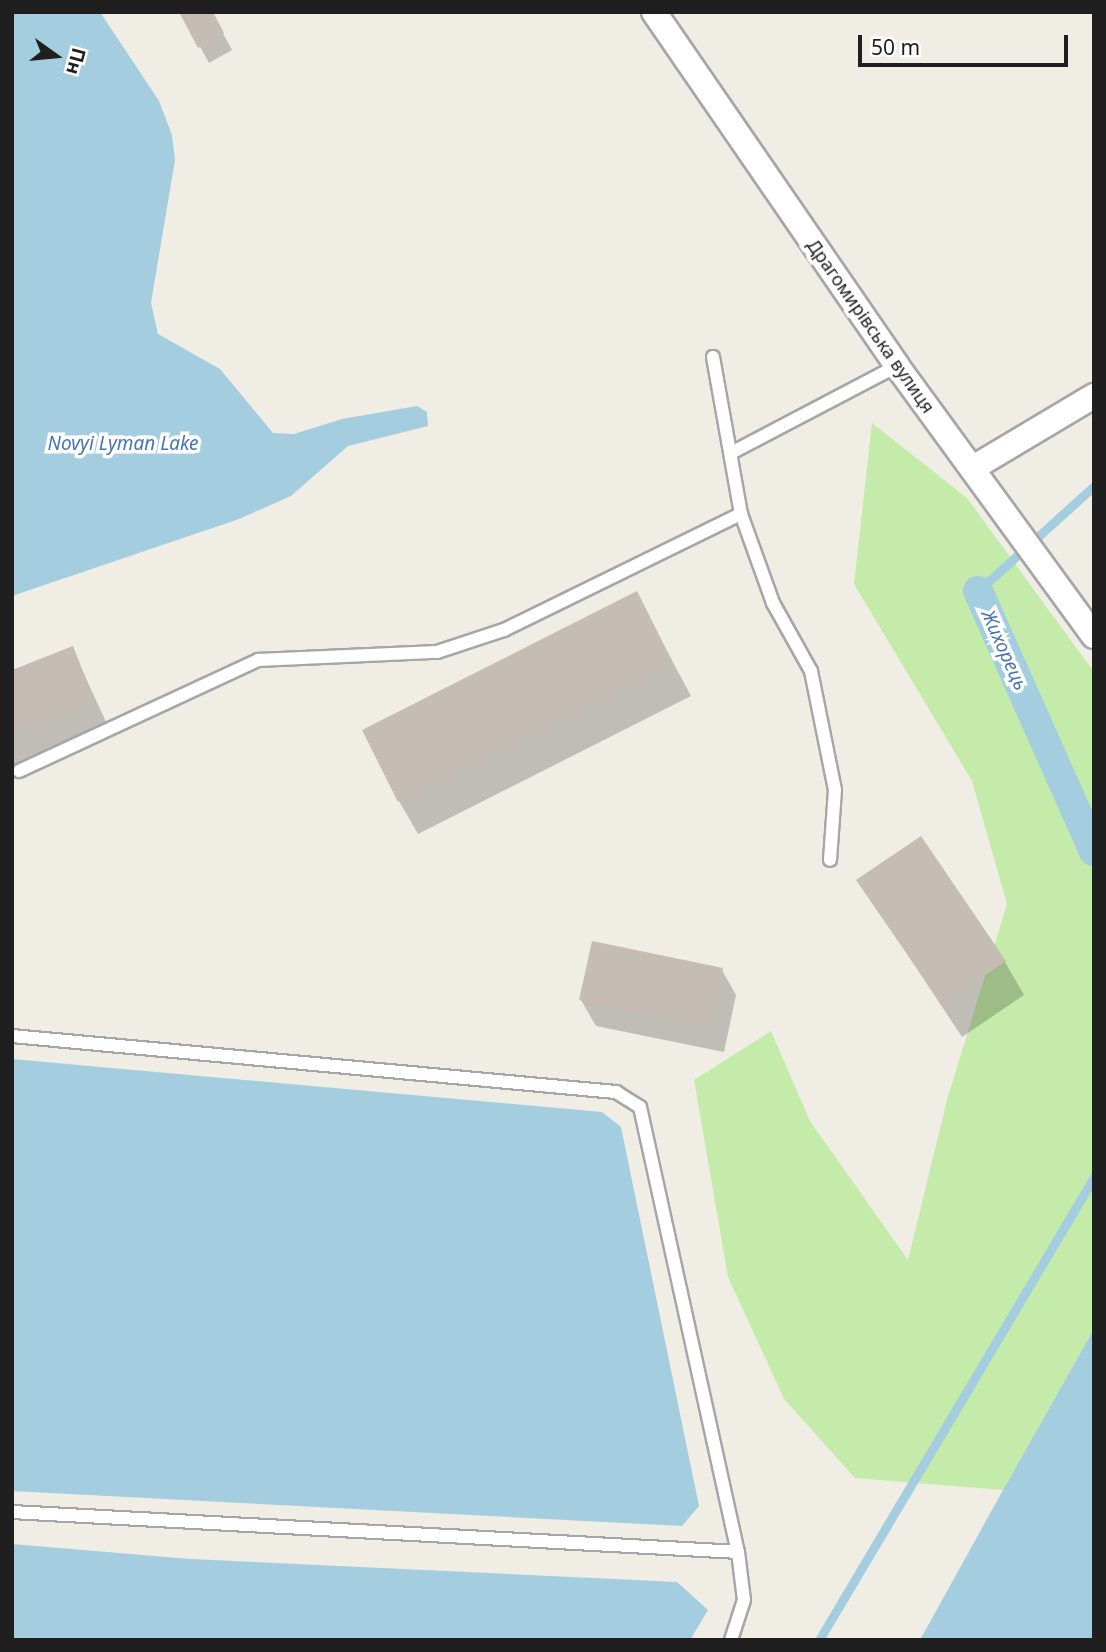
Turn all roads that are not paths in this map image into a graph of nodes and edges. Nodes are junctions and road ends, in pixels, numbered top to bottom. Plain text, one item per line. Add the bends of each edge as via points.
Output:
1 (654, 12) edge
2 (713, 357) dead end
3 (897, 366) junction
4 (1094, 396) edge
5 (731, 453) junction
6 (973, 468) junction
7 (741, 514) junction
8 (1094, 636) edge
9 (19, 771) dead end
10 (830, 860) dead end
11 (12, 1035) edge
12 (12, 1512) edge
13 (738, 1552) junction
14 (731, 1640) edge

1 - 3 street, Драгомирівська вулиця
2 - 5 lane
3 - 5 lane
3 - 6 street, Драгомирівська вулиця
4 - 6 street
5 - 7 lane
6 - 8 street, Драгомирівська вулиця
7 - 9 lane via 504,630 437,652 258,660
7 - 10 lane via 773,603 811,671 835,790
11 - 13 lane via 617,1092 640,1107
12 - 13 lane
13 - 14 lane via 744,1600

